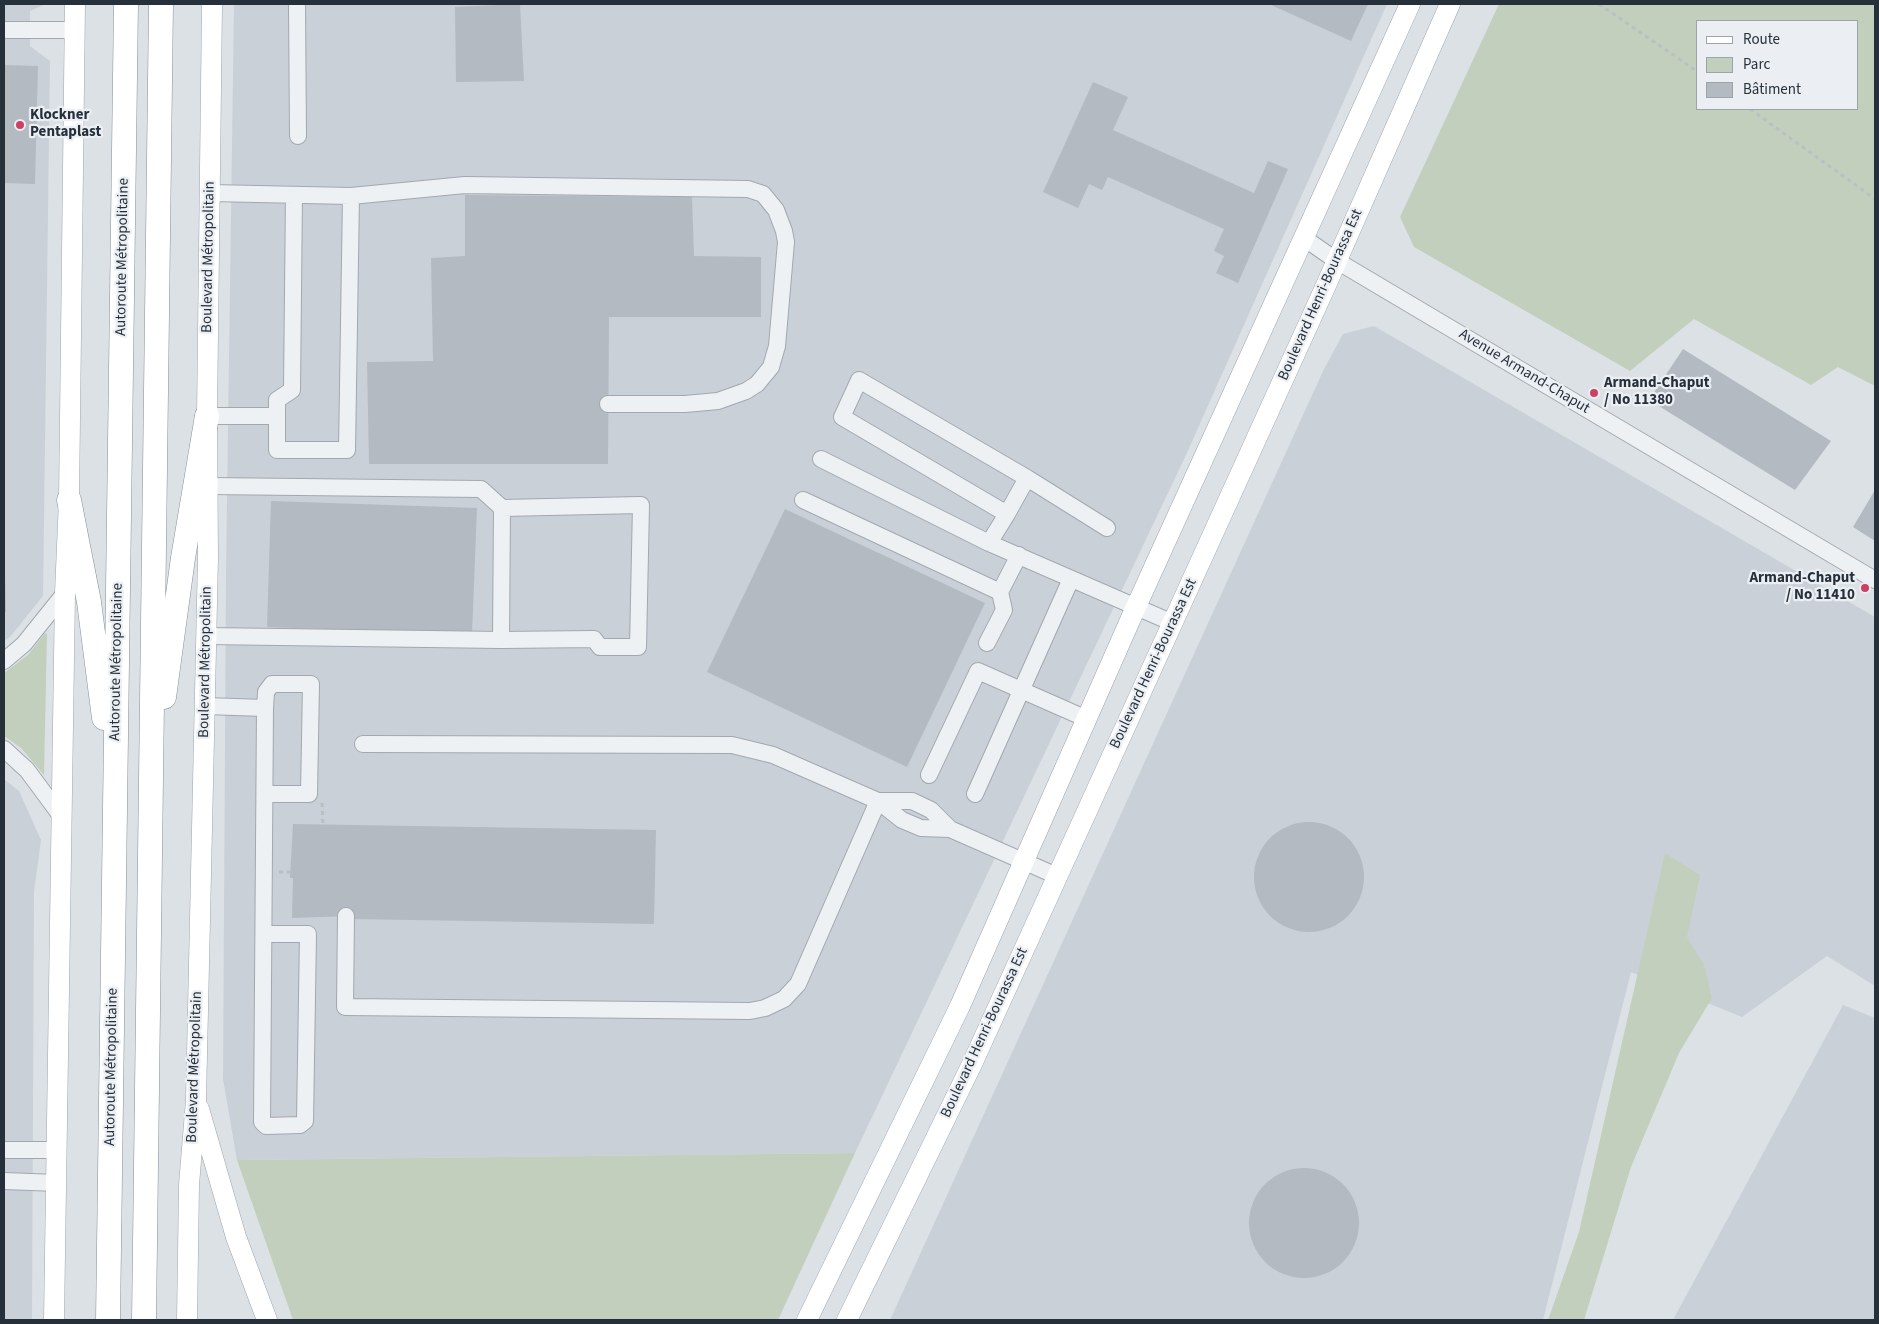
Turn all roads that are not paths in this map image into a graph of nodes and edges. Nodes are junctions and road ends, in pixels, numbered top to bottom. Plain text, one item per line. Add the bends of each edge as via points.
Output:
1 (75, 4) edge
2 (126, 4) edge
3 (162, 4) edge
4 (212, 4) edge
5 (297, 4) edge
6 (1410, 4) edge
7 (1450, 4) edge
8 (4, 30) edge
9 (74, 30) junction
10 (298, 136) dead end
11 (210, 193) junction
12 (294, 195) junction
13 (350, 196) junction
14 (1304, 238) junction
15 (1337, 261) junction
16 (608, 404) dead end
17 (207, 416) junction
18 (277, 416) junction
19 (822, 459) dead end
20 (1027, 478) junction
21 (208, 486) junction
22 (69, 500) junction
23 (802, 500) dead end
24 (502, 508) junction
25 (1007, 514) junction
26 (1107, 528) dead end
27 (990, 543) junction
28 (1019, 555) junction
29 (1071, 579) junction
30 (1875, 580) edge
31 (1000, 592) junction
32 (65, 593) junction
33 (1135, 609) junction
34 (1173, 624) junction
35 (206, 636) junction
36 (501, 640) junction
37 (987, 642) dead end
38 (4, 661) edge
39 (1021, 690) junction
40 (205, 706) junction
41 (266, 708) junction
42 (1087, 719) junction
43 (363, 744) dead end
44 (4, 749) edge
45 (929, 775) dead end
46 (265, 794) junction
47 (974, 794) dead end
48 (150, 795) junction
49 (878, 801) junction
50 (115, 802) junction
51 (61, 816) junction
52 (1024, 862) junction
53 (1057, 876) junction
54 (346, 916) dead end
55 (264, 934) junction
56 (196, 1100) junction
57 (4, 1150) edge
58 (57, 1150) junction
59 (4, 1182) edge
60 (56, 1183) junction
61 (54, 1320) edge
62 (108, 1320) edge
63 (144, 1320) edge
64 (187, 1320) edge
65 (266, 1320) edge
66 (807, 1320) edge
67 (847, 1320) edge

1 - 9 main road
2 - 50 highway, Autoroute Métropolitaine
3 - 48 highway
4 - 11 main road, Boulevard Métropolitain
5 - 10 street
6 - 14 main road
7 - 15 main road, Boulevard Henri-Bourassa Est
8 - 9 street
9 - 22 main road
11 - 12 street
11 - 17 main road, Boulevard Métropolitain
12 - 13 street
12 - 18 street via 292,390 277,400
13 - 16 street via 466,186 748,189 763,194 776,210 786,242 777,346 771,367 746,391 718,401
13 - 18 street via 347,450 277,450
14 - 15 street, Avenue Armand-Chaput
14 - 33 main road
15 - 30 street, Avenue Armand-Chaput
15 - 34 main road, Boulevard Henri-Bourassa Est
17 - 18 street
17 - 21 main road, Boulevard Métropolitain
17 - 48 highway
19 - 27 street
20 - 25 street
20 - 25 street via 859,380 842,417
20 - 26 street
21 - 24 street via 481,489
21 - 35 main road, Boulevard Métropolitain
22 - 32 main road
22 - 50 highway via 89,602
23 - 31 street
24 - 36 street
24 - 36 street via 641,506 638,647 600,647 594,639
25 - 27 street
27 - 28 street
28 - 29 street
28 - 31 street
29 - 33 street
29 - 39 street
31 - 37 street via 1004,610
32 - 38 street via 24,644
32 - 51 main road
33 - 34 street
33 - 42 main road
34 - 53 main road, Boulevard Henri-Bourassa Est
35 - 36 street
35 - 40 main road, Boulevard Métropolitain
39 - 42 street
39 - 45 street via 978,671
39 - 47 street
40 - 41 street
40 - 56 main road, Boulevard Métropolitain
41 - 46 street
41 - 46 street via 266,692 272,684 311,684 309,794
42 - 52 main road
43 - 49 street via 732,745 773,755
44 - 51 street via 27,770
46 - 55 street
48 - 63 highway
49 - 52 street via 912,801 931,810 950,829
49 - 54 street via 798,984 784,999 766,1008 750,1011 345,1007
50 - 62 highway, Autoroute Métropolitaine
51 - 58 main road
52 - 53 street
52 - 66 main road via 921,1090
53 - 67 main road, Boulevard Henri-Bourassa Est via 972,1064
55 - 55 street via 308,934 305,1121 300,1125 266,1126 262,1122
56 - 64 main road, Boulevard Métropolitain via 189,1185
56 - 65 main road via 239,1246
57 - 58 street
58 - 60 main road
59 - 60 street
60 - 61 main road

